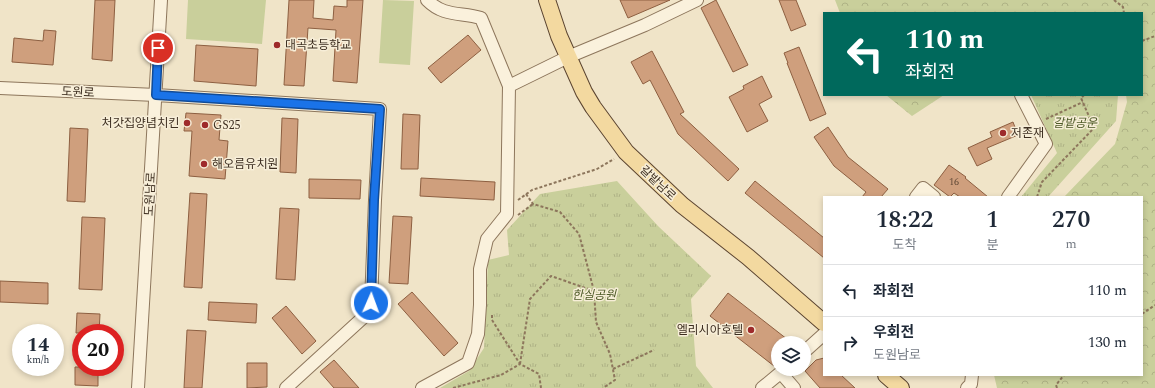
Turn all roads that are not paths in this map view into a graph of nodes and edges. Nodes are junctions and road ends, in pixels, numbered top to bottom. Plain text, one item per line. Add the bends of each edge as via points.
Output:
1 (161, 0) edge
2 (427, 0) edge
3 (547, 0) edge
4 (697, 0) edge
5 (568, 57) junction
6 (509, 86) junction
7 (0, 88) edge
8 (156, 95) junction
9 (1022, 96) edge
10 (917, 196) edge
11 (933, 196) edge
12 (1009, 196) edge
13 (823, 322) edge
14 (823, 335) edge
15 (811, 346) edge
16 (777, 376) edge
17 (786, 376) edge
18 (887, 376) edge
19 (138, 388) edge
20 (286, 388) edge
21 (422, 388) edge
22 (762, 388) edge
23 (794, 388) edge
24 (901, 388) edge

1 - 8 street, 도원남로
2 - 6 street via 434,7 448,13 481,18
3 - 5 main road, 갈밭남로
4 - 5 street
5 - 6 street
5 - 13 main road, 갈밭남로 via 584,92 626,152 682,205 748,257
6 - 21 street via 512,213 507,214 487,239 480,269 478,334 468,362
7 - 8 street, 도원로
8 - 19 street, 도원남로
8 - 20 street, 도원로 via 380,109 371,303 367,314
9 - 12 street via 1046,144
10 - 11 street via 923,188
14 - 15 street
16 - 22 street
17 - 23 street
18 - 24 main road

